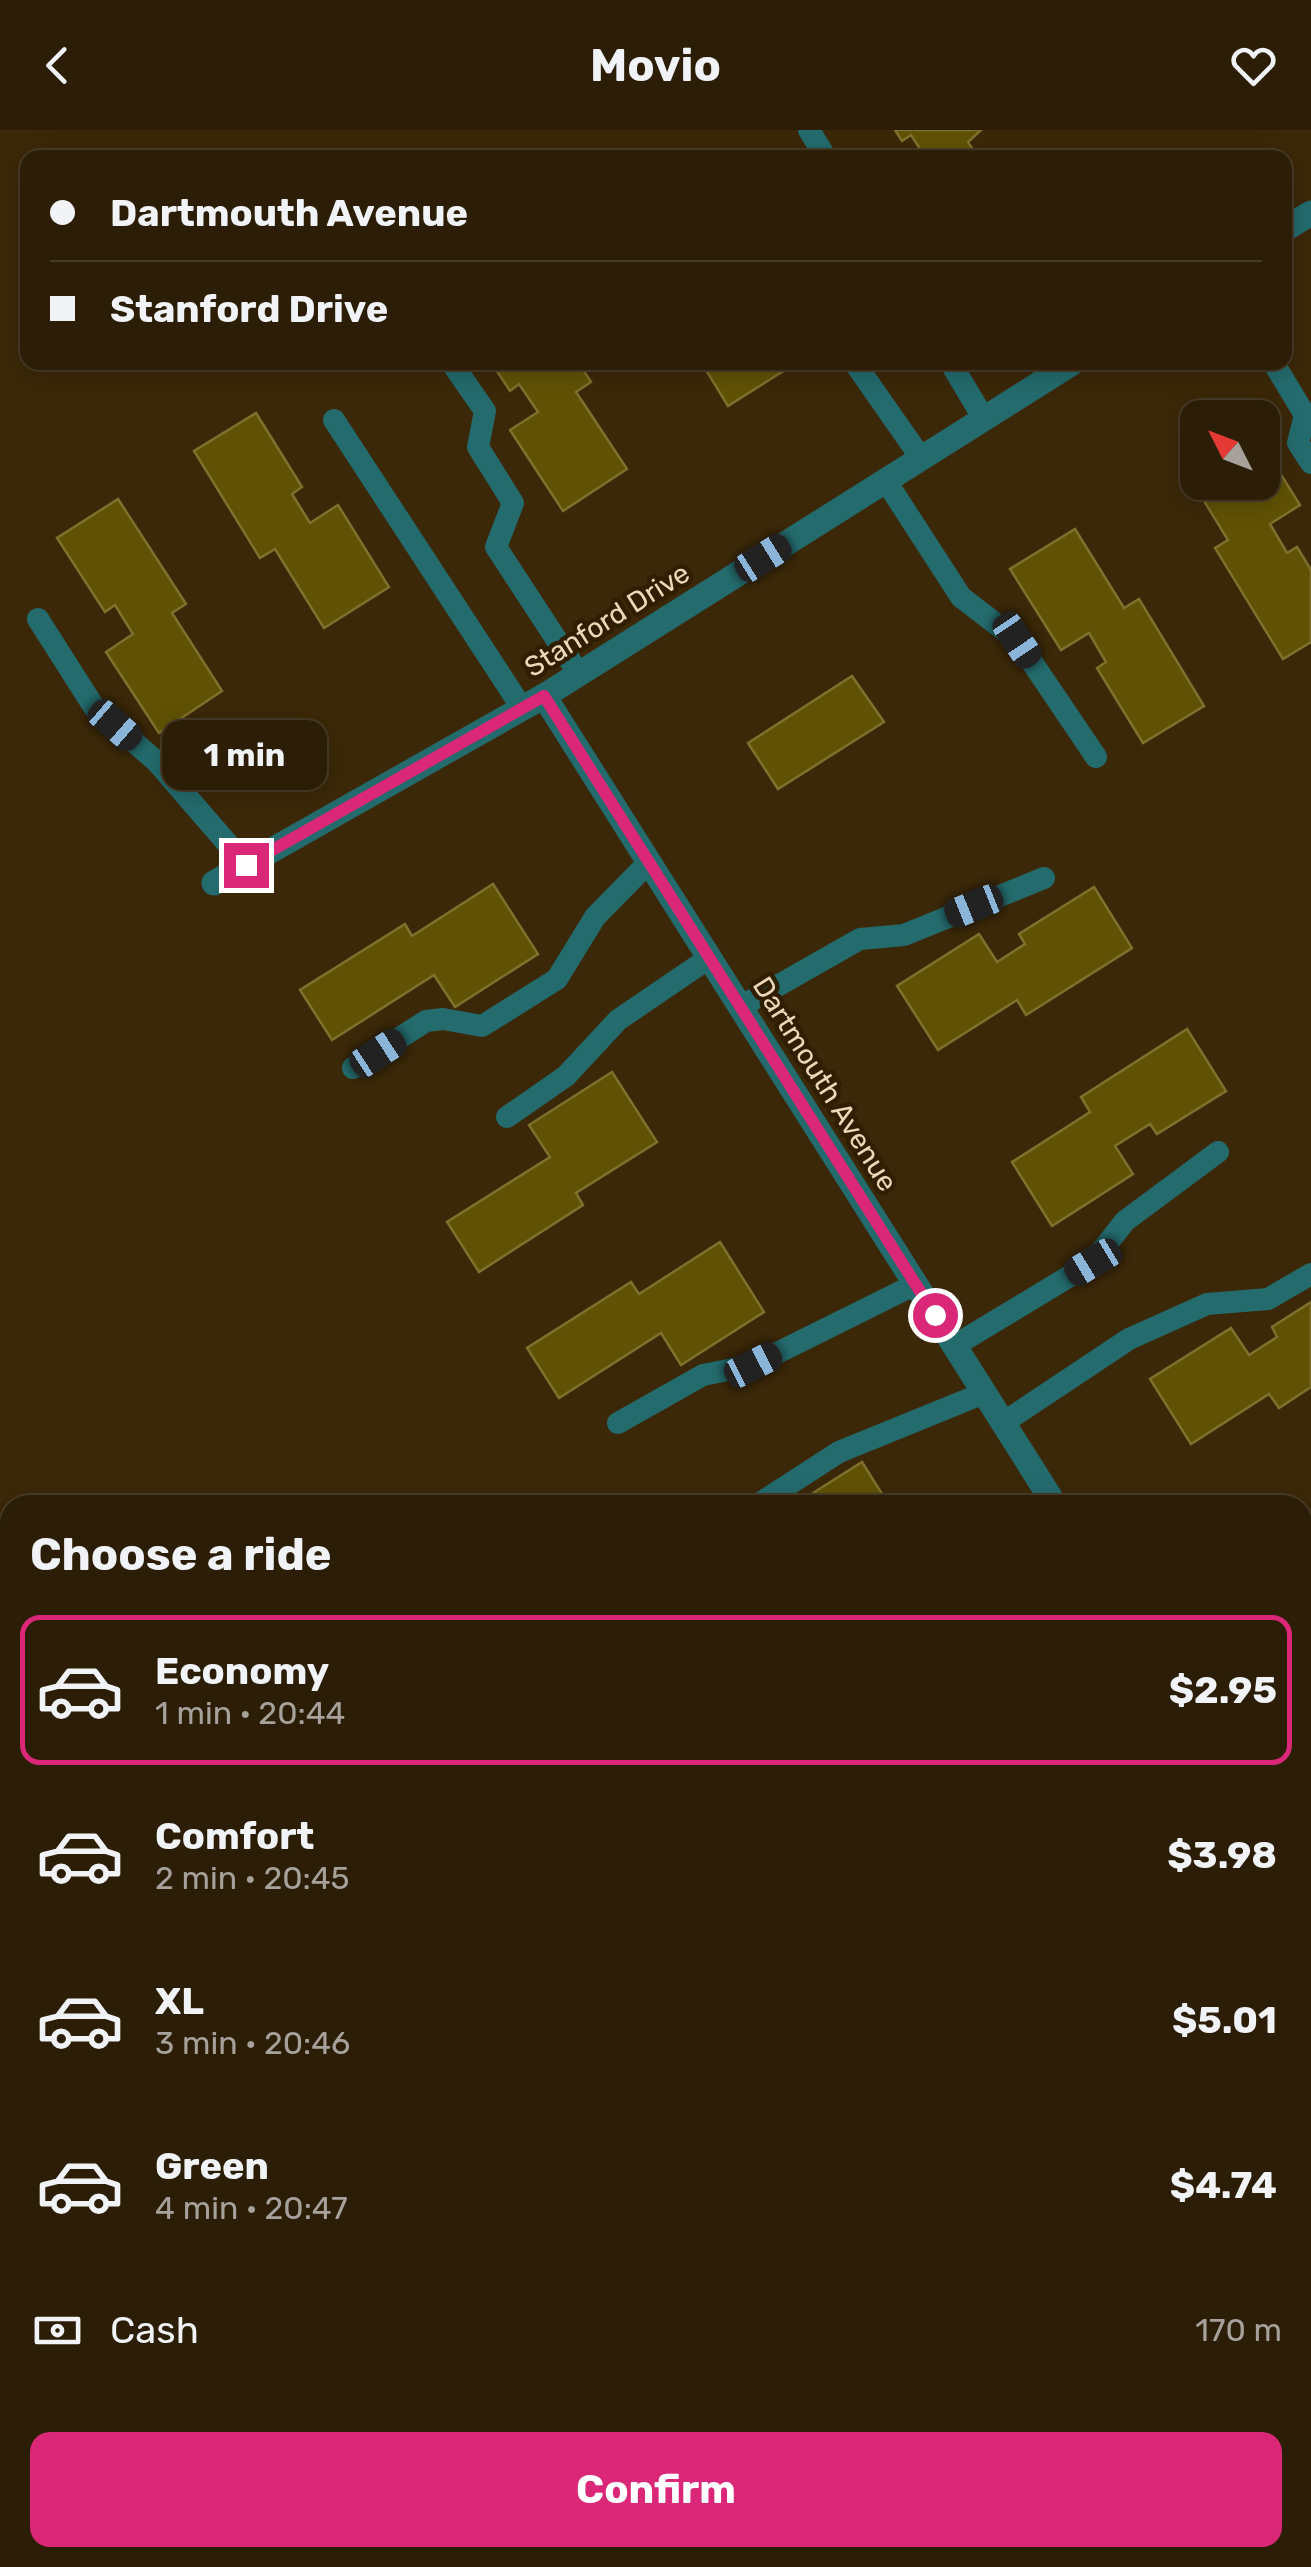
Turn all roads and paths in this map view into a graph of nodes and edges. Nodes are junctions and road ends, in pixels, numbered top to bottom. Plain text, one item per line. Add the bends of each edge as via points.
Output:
1 (457, 370) edge
2 (860, 370) edge
3 (955, 370) edge
4 (1061, 370) edge
5 (1278, 370) edge
6 (984, 418) junction
7 (334, 420) dead end
8 (921, 458) junction
9 (1311, 463) edge
10 (886, 480) junction
11 (38, 619) dead end
12 (579, 674) junction
13 (533, 702) junction
14 (1096, 757) dead end
15 (649, 862) junction
16 (246, 865) junction
17 (1044, 878) dead end
18 (214, 883) dead end
19 (709, 958) junction
20 (740, 1007) junction
21 (353, 1068) dead end
22 (507, 1116) dead end
23 (1218, 1152) dead end
24 (1311, 1274) edge
25 (916, 1284) junction
26 (954, 1346) junction
27 (984, 1393) junction
28 (618, 1422) dead end
29 (1003, 1423) junction
30 (772, 1495) edge
31 (1049, 1495) edge

1 - 12 lane via 485,411 478,447 514,502 496,547
2 - 8 lane
3 - 6 lane
4 - 6 street, Stanford Drive
5 - 9 lane via 1305,415 1298,442
6 - 8 street, Stanford Drive
7 - 13 lane
8 - 10 street, Stanford Drive
10 - 12 street, Stanford Drive
10 - 14 lane via 962,597 1017,640
11 - 16 lane via 94,707 158,762
12 - 13 street, Stanford Drive
13 - 15 street, Dartmouth Avenue
13 - 16 street, Stanford Drive
15 - 19 street, Dartmouth Avenue
15 - 21 lane via 595,918 557,979 482,1026 426,1022
16 - 18 street, Stanford Drive
17 - 20 lane via 904,936 860,939
19 - 20 street, Dartmouth Avenue
19 - 22 lane via 618,1020 566,1076
20 - 25 street, Dartmouth Avenue
23 - 26 lane via 1125,1221 1093,1262
24 - 29 lane via 1268,1299 1207,1304 1129,1339
25 - 26 street, Dartmouth Avenue
25 - 28 lane via 753,1365 703,1375
26 - 27 street, Dartmouth Avenue
27 - 29 street, Dartmouth Avenue
27 - 30 lane via 839,1452
29 - 31 street, Dartmouth Avenue

